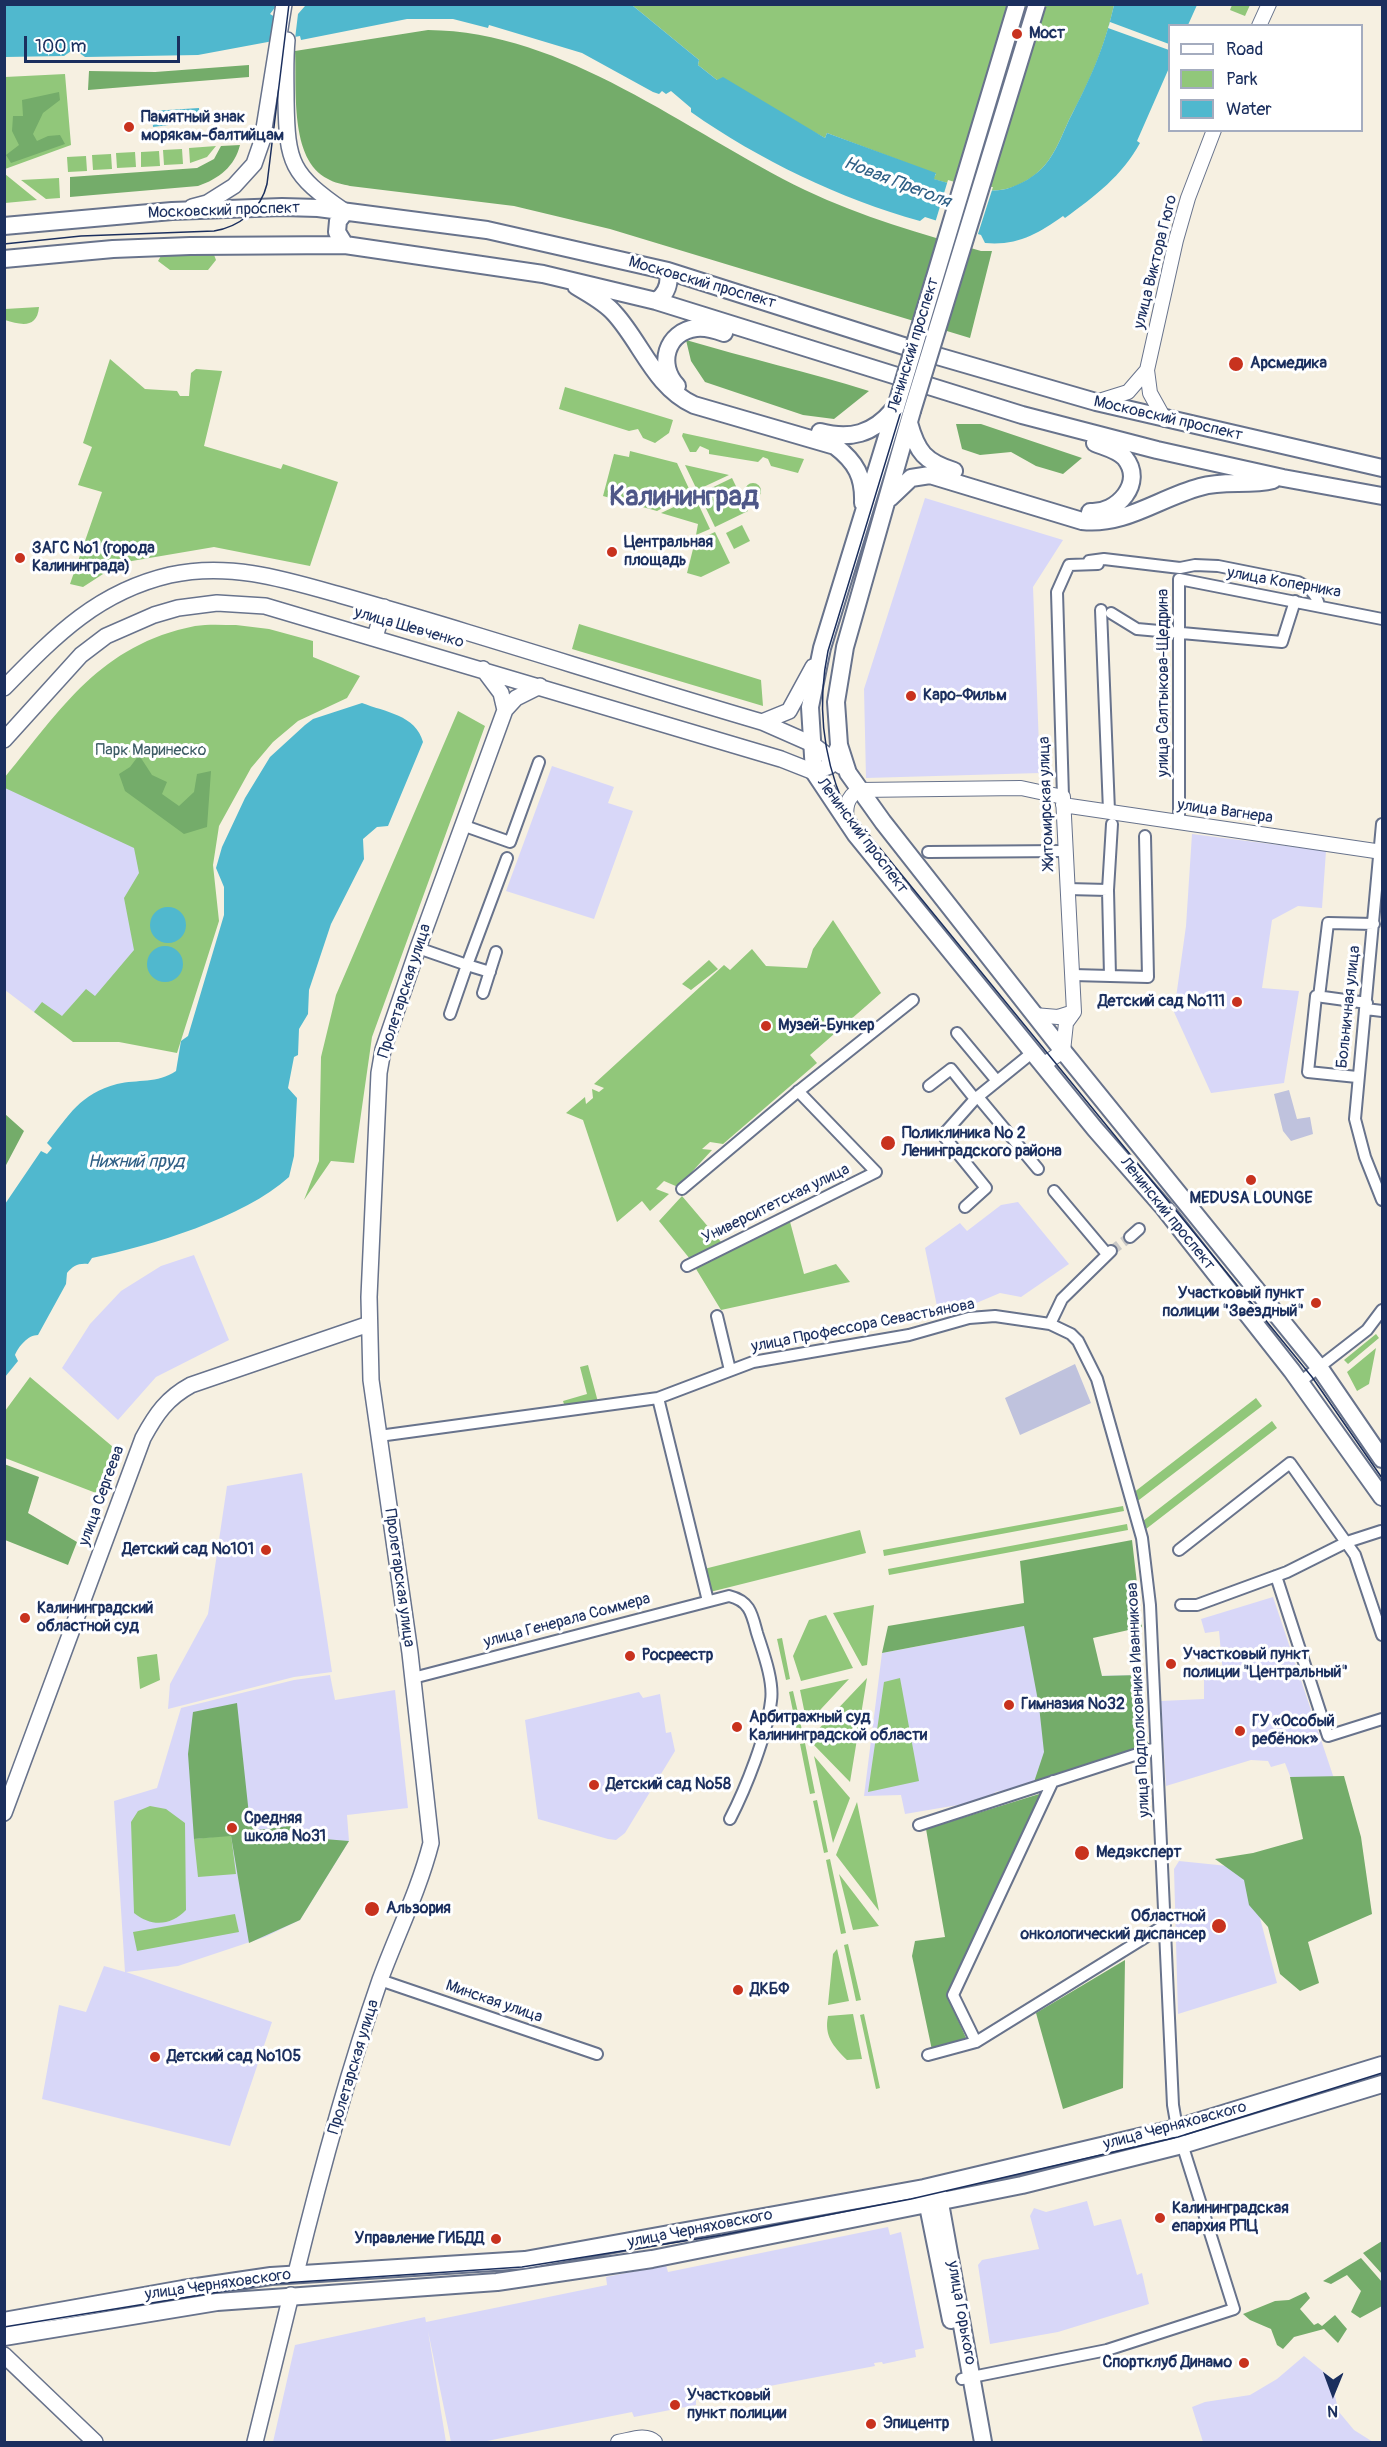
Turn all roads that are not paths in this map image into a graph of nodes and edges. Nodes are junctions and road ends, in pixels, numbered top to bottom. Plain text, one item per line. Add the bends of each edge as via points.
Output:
1 (284, 4) edge
2 (292, 4) edge
3 (1017, 4) edge
4 (1037, 4) edge
5 (1269, 4) edge
6 (1260, 24) edge
7 (283, 46) junction
8 (1213, 132) edge
9 (172, 211) junction
10 (345, 212) junction
11 (4, 226) edge
12 (345, 245) junction
13 (4, 259) edge
14 (668, 271) junction
15 (562, 278) junction
16 (656, 301) junction
17 (761, 336) junction
18 (1147, 370) junction
19 (1096, 402) junction
20 (906, 414) junction
21 (1022, 415) junction
22 (1165, 420) junction
23 (1383, 468) edge
24 (1283, 478) junction
25 (1383, 496) edge
26 (888, 500) junction
27 (862, 522) junction
28 (1077, 563) junction
29 (1098, 564) dead end
30 (1179, 579) joint
31 (1295, 601) junction
32 (1319, 605) junction
33 (384, 607) junction
34 (1383, 619) edge
35 (1178, 632) junction
36 (375, 637) junction
37 (822, 648) junction
38 (483, 669) junction
39 (540, 686) junction
40 (4, 688) edge
41 (653, 690) junction
42 (504, 710) junction
43 (645, 717) junction
44 (762, 722) junction
45 (4, 740) edge
46 (812, 744) junction
47 (837, 752) junction
48 (539, 762) dead end
49 (814, 772) junction
50 (860, 790) junction
51 (1063, 801) junction
52 (1110, 818) junction
53 (1179, 822) junction
54 (847, 823) junction
55 (1383, 824) edge
56 (462, 825) junction
57 (1145, 836) dead end
58 (1065, 851) junction
59 (928, 852) dead end
60 (1381, 852) edge
61 (507, 858) dead end
62 (1067, 889) junction
63 (1108, 890) junction
64 (1374, 924) junction
65 (418, 948) junction
66 (496, 952) dead end
67 (467, 965) junction
68 (490, 972) junction
69 (1073, 975) junction
70 (1110, 976) junction
71 (483, 993) dead end
72 (1319, 997) junction
73 (913, 1000) dead end
74 (1366, 1006) junction
75 (1383, 1011) edge
76 (1074, 1012) junction
77 (450, 1014) dead end
78 (1034, 1015) junction
79 (957, 1033) dead end
80 (1063, 1051) junction
81 (1038, 1059) junction
82 (1357, 1077) junction
83 (997, 1081) junction
84 (929, 1086) dead end
85 (798, 1091) junction
86 (977, 1098) junction
87 (1038, 1169) dead end
88 (682, 1189) dead end
89 (1054, 1191) dead end
90 (1382, 1193) edge
91 (965, 1207) dead end
92 (1139, 1229) dead end
93 (1130, 1237) tunnel mouth
94 (687, 1266) dead end
95 (1383, 1310) edge
96 (717, 1316) dead end
97 (369, 1324) junction
98 (1050, 1324) junction
99 (1319, 1367) junction
100 (730, 1370) junction
101 (1300, 1382) junction
102 (658, 1398) junction
103 (379, 1436) junction
104 (1383, 1459) edge
105 (1383, 1497) edge
106 (1381, 1531) edge
107 (1347, 1542) junction
108 (1179, 1550) dead end
109 (1276, 1576) junction
110 (708, 1601) junction
111 (1181, 1605) dead end
112 (1383, 1635) edge
113 (413, 1678) junction
114 (1383, 1719) edge
115 (1156, 1748) junction
116 (1053, 1781) junction
117 (4, 1813) edge
118 (730, 1819) dead end
119 (919, 1825) dead end
120 (1165, 1925) junction
121 (380, 1980) junction
122 (976, 2042) junction
123 (597, 2054) dead end
124 (928, 2055) dead end
125 (1383, 2065) edge
126 (1383, 2084) edge
127 (1177, 2128) junction
128 (1182, 2145) junction
129 (930, 2186) junction
130 (934, 2204) junction
131 (418, 2266) junction
132 (296, 2273) junction
133 (420, 2288) junction
134 (291, 2295) junction
135 (4, 2321) edge
136 (4, 2337) edge
137 (4, 2355) edge
138 (967, 2378) junction
139 (95, 2442) edge
140 (255, 2442) edge
141 (618, 2442) edge
142 (655, 2442) edge
143 (972, 2442) edge
144 (983, 2442) edge

1 - 7 main road
2 - 7 main road
3 - 20 main road, Ленинский проспект, bridge
4 - 20 main road, Ленинский проспект, bridge
5 - 6 street
7 - 9 main road via 275,58 262,141 254,164 234,186 207,203
7 - 10 main road via 287,144 292,162 319,194
8 - 18 street, улица Виктора Гюго via 1176,240
9 - 10 main road, Московский проспект via 284,207
9 - 11 main road, Московский проспект
10 - 12 main road via 338,221 337,232
10 - 14 main road, Московский проспект via 487,230
12 - 13 main road, Московский проспект via 179,246
12 - 15 main road, Московский проспект
14 - 16 main road via 667,289
14 - 19 main road, Московский проспект
15 - 16 main road, Московский проспект
15 - 27 main road via 613,312 666,387 679,398 827,443 850,457 864,487
16 - 17 main road, Московский проспект
17 - 20 main road via 747,339 716,330 684,331 667,352 668,373 683,392 838,436 874,429
17 - 21 main road, Московский проспект
18 - 19 street, улица Виктора Гюго via 1128,392
18 - 22 street, улица Виктора Гюго via 1150,393
19 - 22 main road, Московский проспект
20 - 21 main road via 920,450 933,464 1085,512 1100,513 1120,502 1131,485 1123,456 1090,441 1059,434
20 - 26 main road, Ленинский проспект
20 - 27 main road, Ленинский проспект
21 - 24 main road, Московский проспект
22 - 23 main road, Московский проспект
24 - 25 main road, Московский проспект
24 - 26 main road via 1263,483 1202,486 1099,523 922,474 911,478
26 - 47 main road, Ленинский проспект via 845,647 836,702
27 - 37 main road, Ленинский проспект
28 - 29 street
28 - 32 street via 1104,559 1180,568 1218,566 1298,582 1308,587
28 - 51 street, Житомирская улица via 1069,565 1057,592
30 - 31 street, улица Коперника
30 - 35 street, улица Салтыкова-Щедрина
31 - 32 street, улица Коперника
31 - 35 street via 1282,642
32 - 34 street, улица Коперника
33 - 36 main road
33 - 40 main road, улица Шевченко via 256,572 172,574 116,594 84,612
33 - 41 main road, улица Шевченко
35 - 52 street via 1137,629 1106,611
35 - 53 street, улица Салтыкова-Щедрина
36 - 38 main road, улица Шевченко
36 - 45 main road, улица Шевченко via 266,606 217,603 170,610 131,623 81,655
37 - 44 main road via 789,711
37 - 46 main road, Ленинский проспект via 810,707
38 - 39 main road, улица Шевченко
38 - 42 main road via 501,693
39 - 42 main road via 516,698
39 - 43 main road, улица Шевченко
41 - 43 main road
41 - 44 main road, улица Шевченко
42 - 56 main road, Пролетарская улица
43 - 49 main road, улица Шевченко
44 - 46 main road, улица Шевченко
46 - 47 main road, улица Шевченко
46 - 49 main road, Ленинский проспект
47 - 49 main road via 824,770
47 - 50 main road, Ленинский проспект
48 - 56 street via 510,842
49 - 54 main road, Ленинский проспект
50 - 51 street, улица Вагнера via 1021,788
50 - 54 street via 848,800
50 - 78 main road, Ленинский проспект
51 - 52 street, улица Вагнера
51 - 58 street, Житомирская улица
52 - 53 street, улица Вагнера
52 - 63 street
53 - 60 street, улица Вагнера
54 - 81 main road, Ленинский проспект
55 - 60 street, Больничная улица
56 - 65 main road, Пролетарская улица
57 - 70 street via 1148,977
58 - 59 street
58 - 62 street, Житомирская улица
60 - 64 street, Больничная улица
61 - 67 street
62 - 63 street
62 - 69 street, Житомирская улица
63 - 70 street
64 - 72 street via 1328,923
64 - 74 street, Больничная улица
65 - 67 street
65 - 97 main road, Пролетарская улица via 383,1050 379,1073
66 - 68 street
67 - 68 street
67 - 77 street
68 - 71 street
69 - 70 street
69 - 76 street, Житомирская улица
72 - 74 street
72 - 82 street via 1316,996 1308,1072
73 - 85 street
74 - 75 street
74 - 82 street, Больничная улица
76 - 78 street via 1058,1017
76 - 80 street, Житомирская улица via 1066,1023
78 - 80 main road, Ленинский проспект
79 - 83 street
80 - 81 street
80 - 99 main road, Ленинский проспект
81 - 83 street
81 - 101 main road, Ленинский проспект via 1164,1208
82 - 90 street, Больничная улица via 1355,1119 1365,1157
83 - 86 street
84 - 86 street via 951,1069
85 - 88 street
85 - 94 street, Университетская улица via 876,1172
86 - 87 street
86 - 91 street via 943,1135 986,1188
89 - 98 street via 1109,1253 1062,1299
92 - 93 street
95 - 99 street via 1367,1330
96 - 100 street
97 - 103 main road, Пролетарская улица
97 - 117 main road, улица Сергеева via 191,1385 172,1396 158,1412 142,1438
98 - 100 street, улица Профессора Севастьянова via 995,1316 969,1318 925,1331 753,1362
98 - 115 street, улица Подполковника Иванникова via 1078,1341 1097,1379 1138,1524 1150,1605
99 - 101 street
99 - 104 main road, Ленинский проспект
100 - 102 street, улица Профессора Севастьянова
101 - 105 main road, Ленинский проспект
102 - 103 street, улица Профессора Севастьянова
102 - 110 street
103 - 113 main road, Пролетарская улица
106 - 107 street
107 - 108 street via 1290,1463
107 - 109 street
107 - 112 street
109 - 111 street via 1197,1605
109 - 114 street via 1329,1736
110 - 113 street, улица Генерала Соммера
110 - 118 street, улица Генерала Соммера via 729,1596 749,1606 772,1700 753,1764
113 - 121 main road, Пролетарская улица via 431,1843
115 - 116 street
115 - 120 street, улица Подполковника Иванникова
116 - 119 street
116 - 122 street via 953,1995
120 - 122 street
120 - 127 street, улица Подполковника Иванникова
121 - 123 street, Минская улица
121 - 132 main road, Пролетарская улица
122 - 124 street
125 - 127 main road, улица Черняховского
126 - 128 main road, улица Черняховского
127 - 128 street, улица Подполковника Иванникова
127 - 129 main road, улица Черняховского
128 - 130 main road, улица Черняховского
128 - 138 street, улица Подполковника Иванникова via 1234,2309 1107,2350
129 - 130 main road, улица Горького
129 - 131 main road, улица Черняховского via 525,2260
130 - 133 main road, улица Черняховского via 594,2269
130 - 138 main road, улица Горького
131 - 132 main road, улица Черняховского
131 - 133 main road
132 - 134 main road, Пролетарская улица
132 - 135 main road, улица Черняховского
133 - 134 main road, улица Черняховского
134 - 136 main road, улица Черняховского via 217,2302
134 - 140 main road, Пролетарская улица
137 - 139 main road
138 - 143 main road, улица Горького
138 - 144 main road, улица Горького
141 - 142 street via 642,2438

